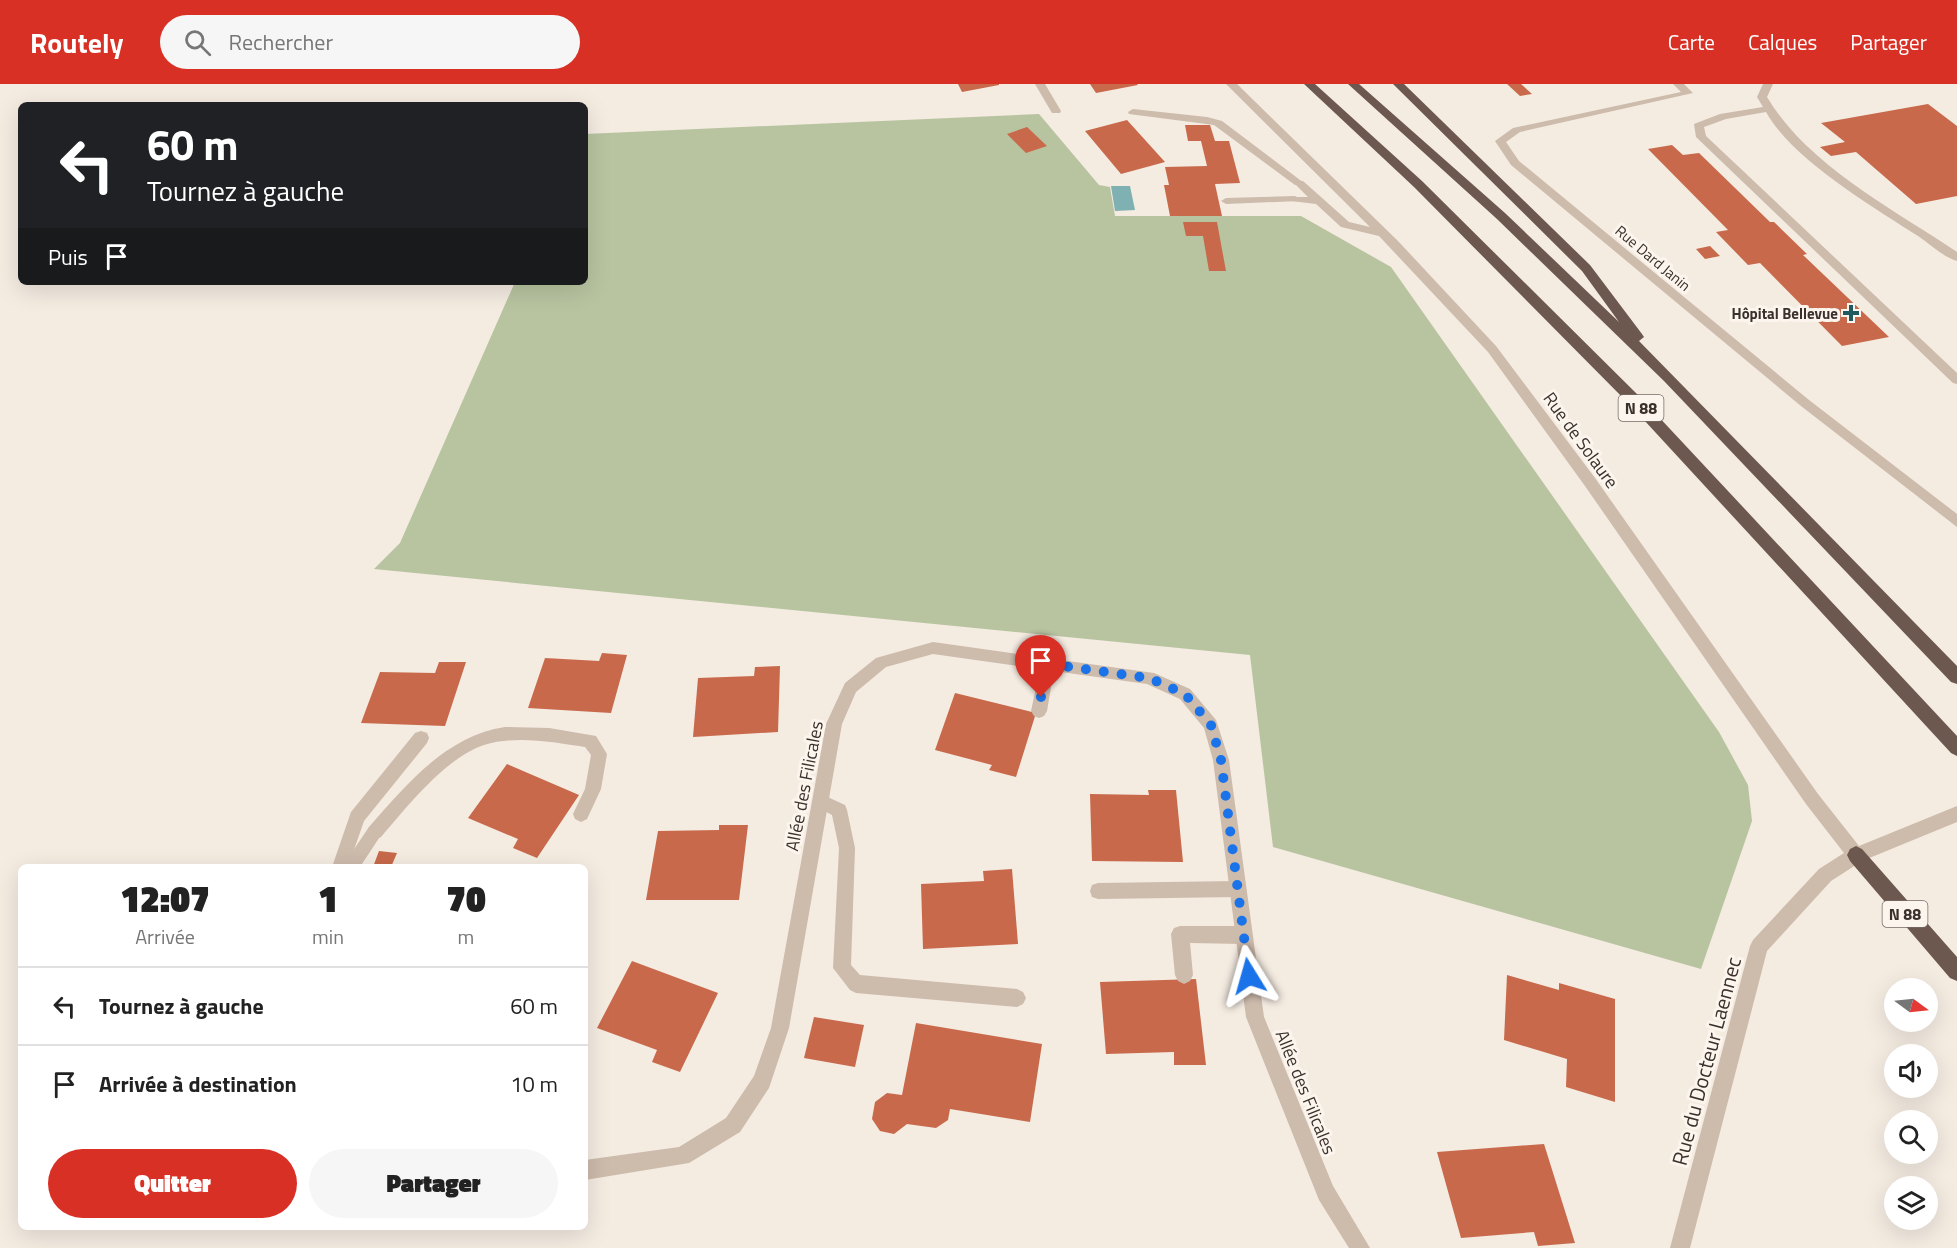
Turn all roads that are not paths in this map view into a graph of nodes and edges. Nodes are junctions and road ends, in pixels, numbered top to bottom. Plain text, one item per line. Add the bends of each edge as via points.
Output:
1 (1040, 84) edge
2 (1231, 84) edge
3 (1309, 84) edge
4 (1353, 84) edge
5 (1398, 84) edge
6 (1678, 84) edge
7 (1768, 84) edge
8 (1766, 109) junction
9 (1056, 111) dead end
10 (1133, 112) dead end
11 (1226, 201) dead end
12 (1318, 201) junction
13 (1383, 233) junction
14 (1957, 257) edge
15 (1669, 378) junction
16 (1957, 380) edge
17 (1957, 522) edge
18 (1048, 664) junction
19 (1957, 677) edge
20 (1039, 711) dead end
21 (421, 738) dead end
22 (1957, 748) edge
23 (821, 801) junction
24 (581, 814) dead end
25 (1949, 817) edge
26 (1856, 855) junction
27 (341, 864) edge
28 (352, 864) edge
29 (1238, 889) junction
30 (1098, 891) dead end
31 (1243, 935) junction
32 (1957, 971) edge
33 (1185, 975) dead end
34 (1017, 998) dead end
35 (588, 1170) edge
36 (1360, 1248) edge
37 (1680, 1248) edge

1 - 9 street
2 - 13 street, Rue de Solaure
3 - 22 highway, N 88 via 1418,184 1637,403
4 - 15 highway, N 88 via 1501,216
5 - 15 highway, N 88 via 1586,268
6 - 17 street, Rue Dard Janin via 1688,93 1517,130 1500,141 1524,171 1805,403
7 - 8 street via 1762,97
8 - 14 street via 1818,162
8 - 16 street via 1724,116 1698,126 1701,137
10 - 12 street via 1218,123
11 - 12 street
12 - 13 street via 1345,225
13 - 26 street, Rue de Solaure via 1492,349 1812,799
15 - 19 highway, N 88
18 - 20 street
18 - 23 street, Allée des Filicales via 933,648 882,662 850,688 834,724
18 - 29 street, Allée des Filicales via 1149,678 1185,694 1211,725 1221,760
21 - 27 street via 357,817
23 - 34 street via 839,810 848,848 842,968 855,984
23 - 35 street, Allée des Filicales via 780,1028 762,1081 733,1125 682,1156
24 - 28 street via 593,789 599,754 590,741 508,734 477,740 418,784
25 - 26 street, Rue du Docteur Laennec
26 - 32 highway, N 88
26 - 37 street, Rue du Docteur Laennec via 1825,875 1759,946
29 - 30 street
29 - 31 street, Allée des Filicales
31 - 33 street via 1180,934
31 - 36 street, Allée des Filicales via 1254,1017 1326,1193

